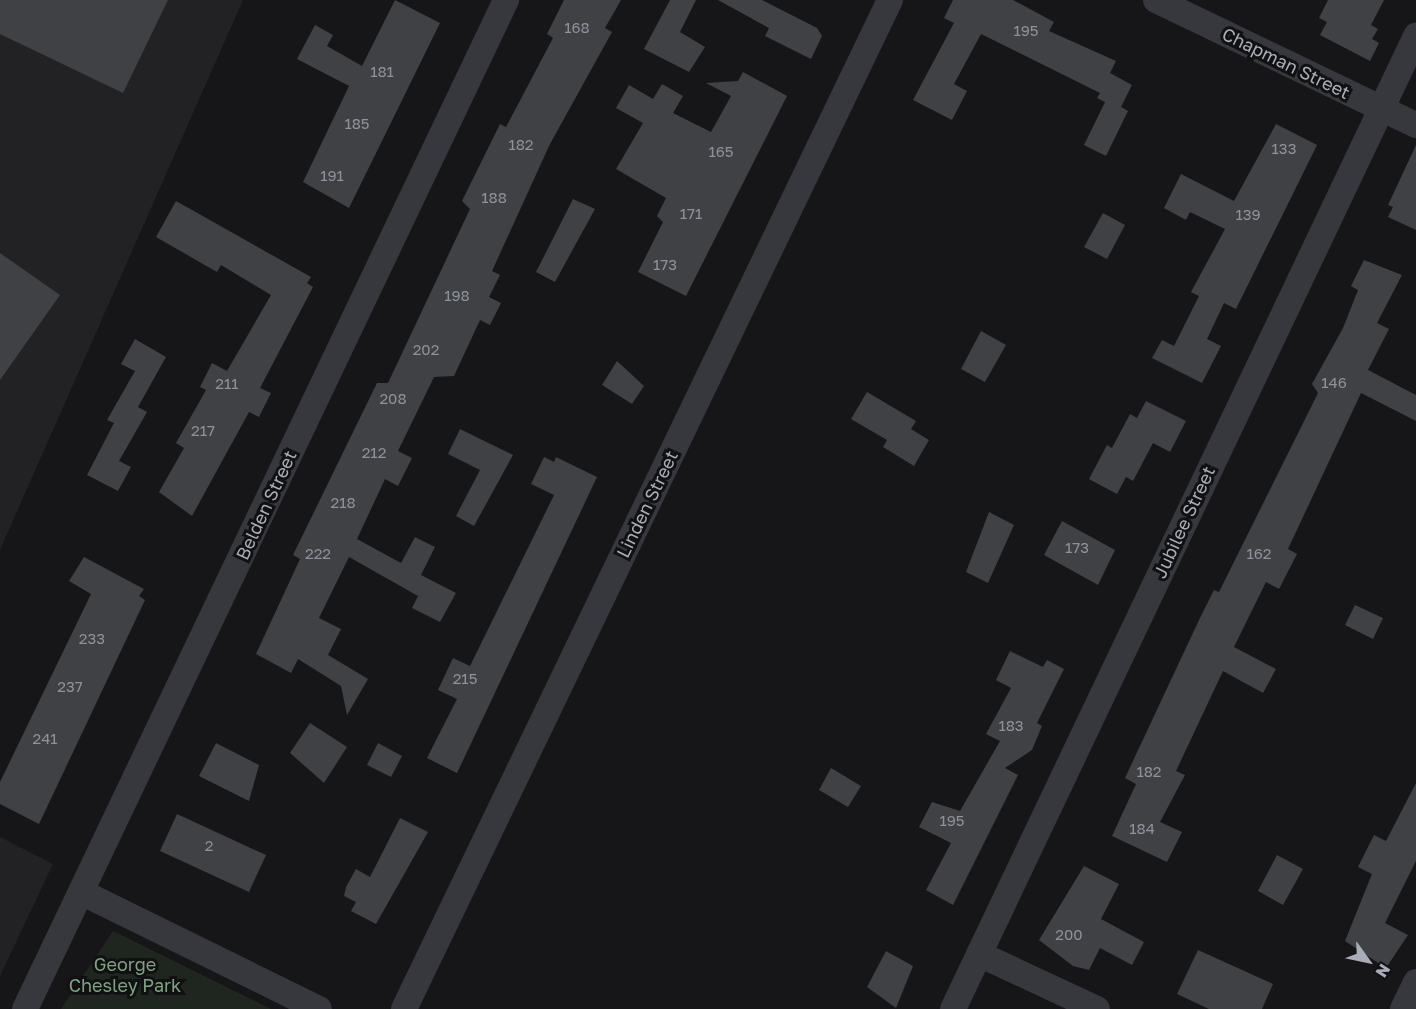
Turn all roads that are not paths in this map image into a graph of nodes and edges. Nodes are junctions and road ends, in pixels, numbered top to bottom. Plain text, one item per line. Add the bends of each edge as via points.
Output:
1 (506, 0) edge
2 (890, 0) edge
3 (1156, 0) edge
4 (1416, 36) edge
5 (1381, 108) junction
6 (1416, 125) edge
7 (81, 892) junction
8 (979, 954) junction
9 (1416, 982) edge
10 (25, 1009) edge
11 (319, 1009) edge
12 (404, 1009) edge
13 (953, 1009) edge
14 (1097, 1009) edge
15 (1403, 1009) edge

1 - 7 street, Belden Street
2 - 12 street, Linden Street
3 - 5 street, Chapman Street
4 - 5 street, Jubilee Street
5 - 6 street, Chapman Street
5 - 8 street, Jubilee Street
7 - 10 street, Belden Street
7 - 11 street
8 - 13 street, Jubilee Street
8 - 14 street
9 - 15 street

